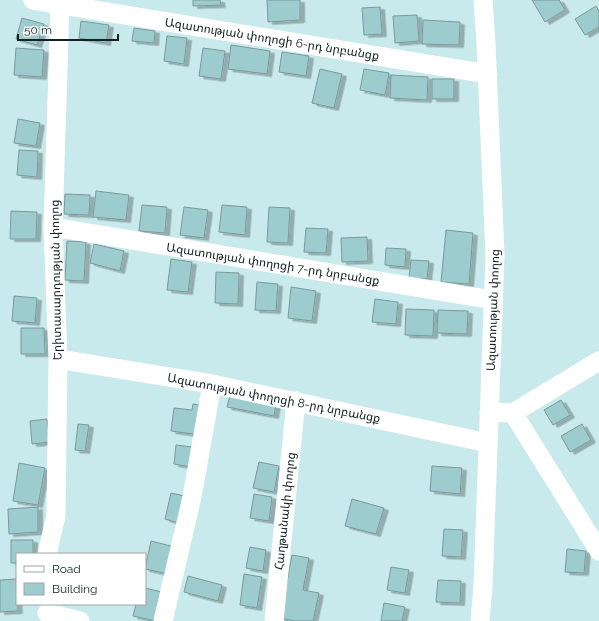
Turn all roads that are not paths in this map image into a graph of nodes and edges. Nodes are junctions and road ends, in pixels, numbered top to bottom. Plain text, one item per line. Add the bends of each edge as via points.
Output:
1 (33, 0) edge
2 (483, 0) edge
3 (60, 4) junction
4 (488, 74) junction
5 (53, 227) junction
6 (493, 300) junction
7 (58, 359) junction
8 (599, 360) edge
9 (212, 384) junction
10 (296, 401) junction
11 (489, 412) junction
12 (513, 412) junction
13 (488, 443) junction
14 (599, 551) edge
15 (47, 553) edge
16 (47, 613) edge
17 (80, 621) edge
18 (163, 621) edge
19 (274, 621) edge
20 (480, 621) edge

1 - 3 street, Ազատության փողոցի 6-րդ նրբանցք
2 - 4 street, Ազատության փողոց
3 - 4 street, Ազատության փողոցի 6-րդ նրբանցք
3 - 5 street, Երիտասարդության փողոց
4 - 6 street, Ազատության փողոց via 495,255
5 - 6 street, Ազատության փողոցի 7-րդ նրբանցք
5 - 7 street, Երիտասարդության փողոց
6 - 11 street, Ազատության փողոց
7 - 9 street, Ազատության փողոցի 8-րդ նրբանցք
7 - 15 street, Երիտասարդության փողոց via 56,516
8 - 12 street
9 - 10 street, Ազատության փողոցի 8-րդ նրբանցք
9 - 18 street via 192,497
10 - 13 street, Ազատության փողոցի 8-րդ նրբանցք
10 - 19 street, Հաղթանակի փողոց
11 - 12 street
11 - 13 street, Ազատության փողոց
12 - 14 street
13 - 20 street, Ազատության փողոց
16 - 17 street

